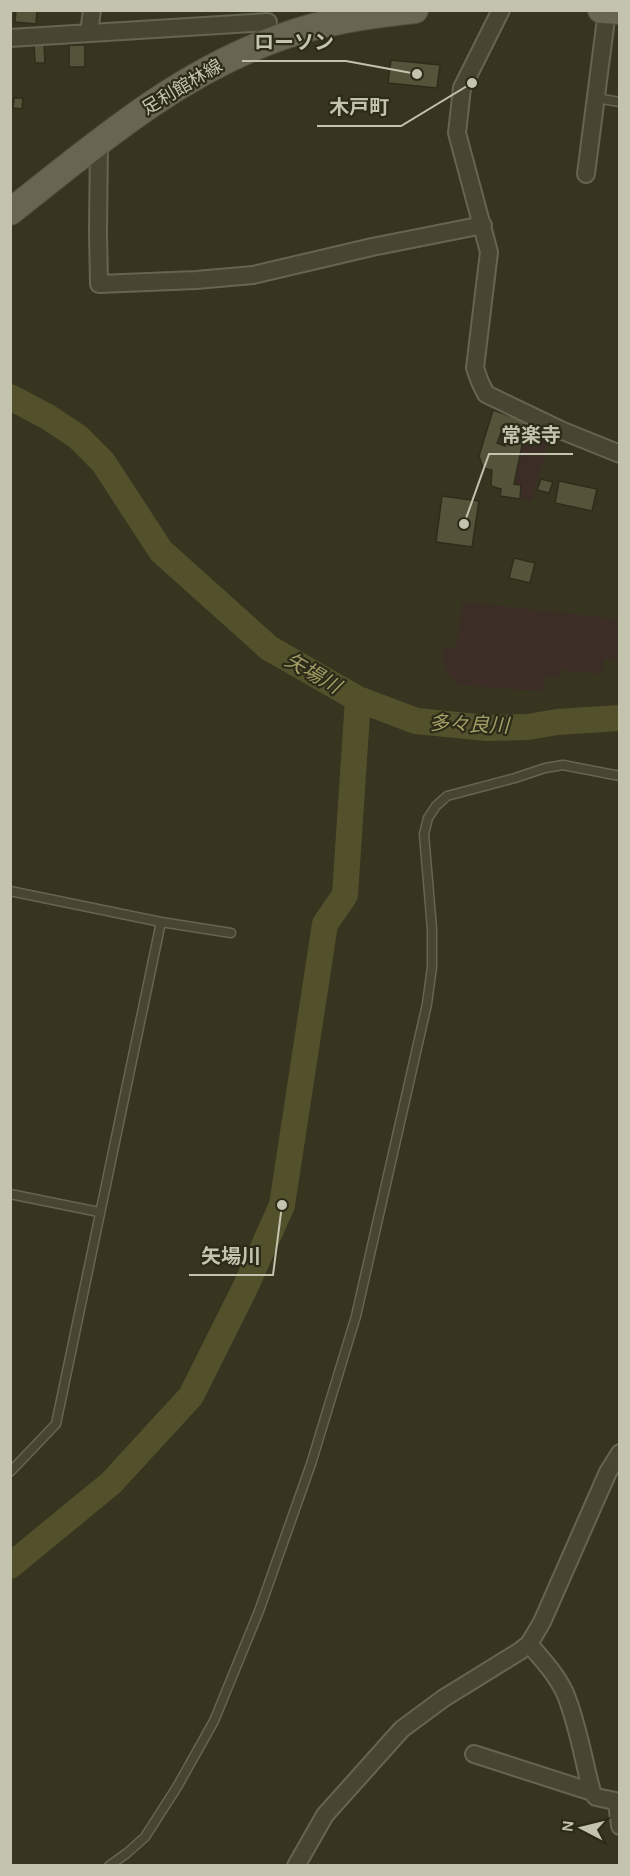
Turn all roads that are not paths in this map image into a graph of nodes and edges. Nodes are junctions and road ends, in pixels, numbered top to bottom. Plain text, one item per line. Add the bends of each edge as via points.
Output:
1 (92, 10) edge
2 (415, 10) edge
3 (501, 10) edge
4 (601, 10) edge
5 (608, 11) edge
6 (620, 11) edge
7 (272, 23) edge
8 (89, 32) junction
9 (10, 38) edge
10 (596, 98) junction
11 (620, 102) edge
12 (99, 141) junction
13 (586, 174) dead end
14 (10, 212) edge
15 (483, 225) junction
16 (620, 454) edge
17 (620, 776) edge
18 (10, 891) edge
19 (161, 922) junction
20 (231, 933) dead end
21 (10, 1194) edge
22 (99, 1212) junction
23 (620, 1453) edge
24 (10, 1472) edge
25 (529, 1644) junction
26 (474, 1754) dead end
27 (592, 1792) junction
28 (618, 1802) edge
29 (620, 1826) edge
30 (109, 1866) edge
31 (296, 1866) edge

1 - 8 street
2 - 7 main road, 足利館林線
3 - 15 street via 462,88 457,133
4 - 5 main road
5 - 6 main road
5 - 10 street
7 - 8 street
7 - 12 main road, 足利館林線 via 240,53 180,85
8 - 9 street
10 - 11 lane
10 - 13 street
12 - 14 main road, 足利館林線
12 - 15 street via 99,284 253,275
15 - 16 street via 490,264 475,368 486,394
17 - 30 lane via 563,765 544,768 447,796 428,818 424,834 432,967 427,1004 356,1316 330,1406 259,1611 214,1721 156,1823 136,1846
18 - 19 lane
19 - 20 lane
19 - 22 lane
21 - 22 lane
22 - 24 lane via 56,1424
23 - 25 street
25 - 27 street via 564,1692
25 - 31 street via 402,1729 325,1815
26 - 27 street
27 - 28 street via 596,1797
28 - 29 street

